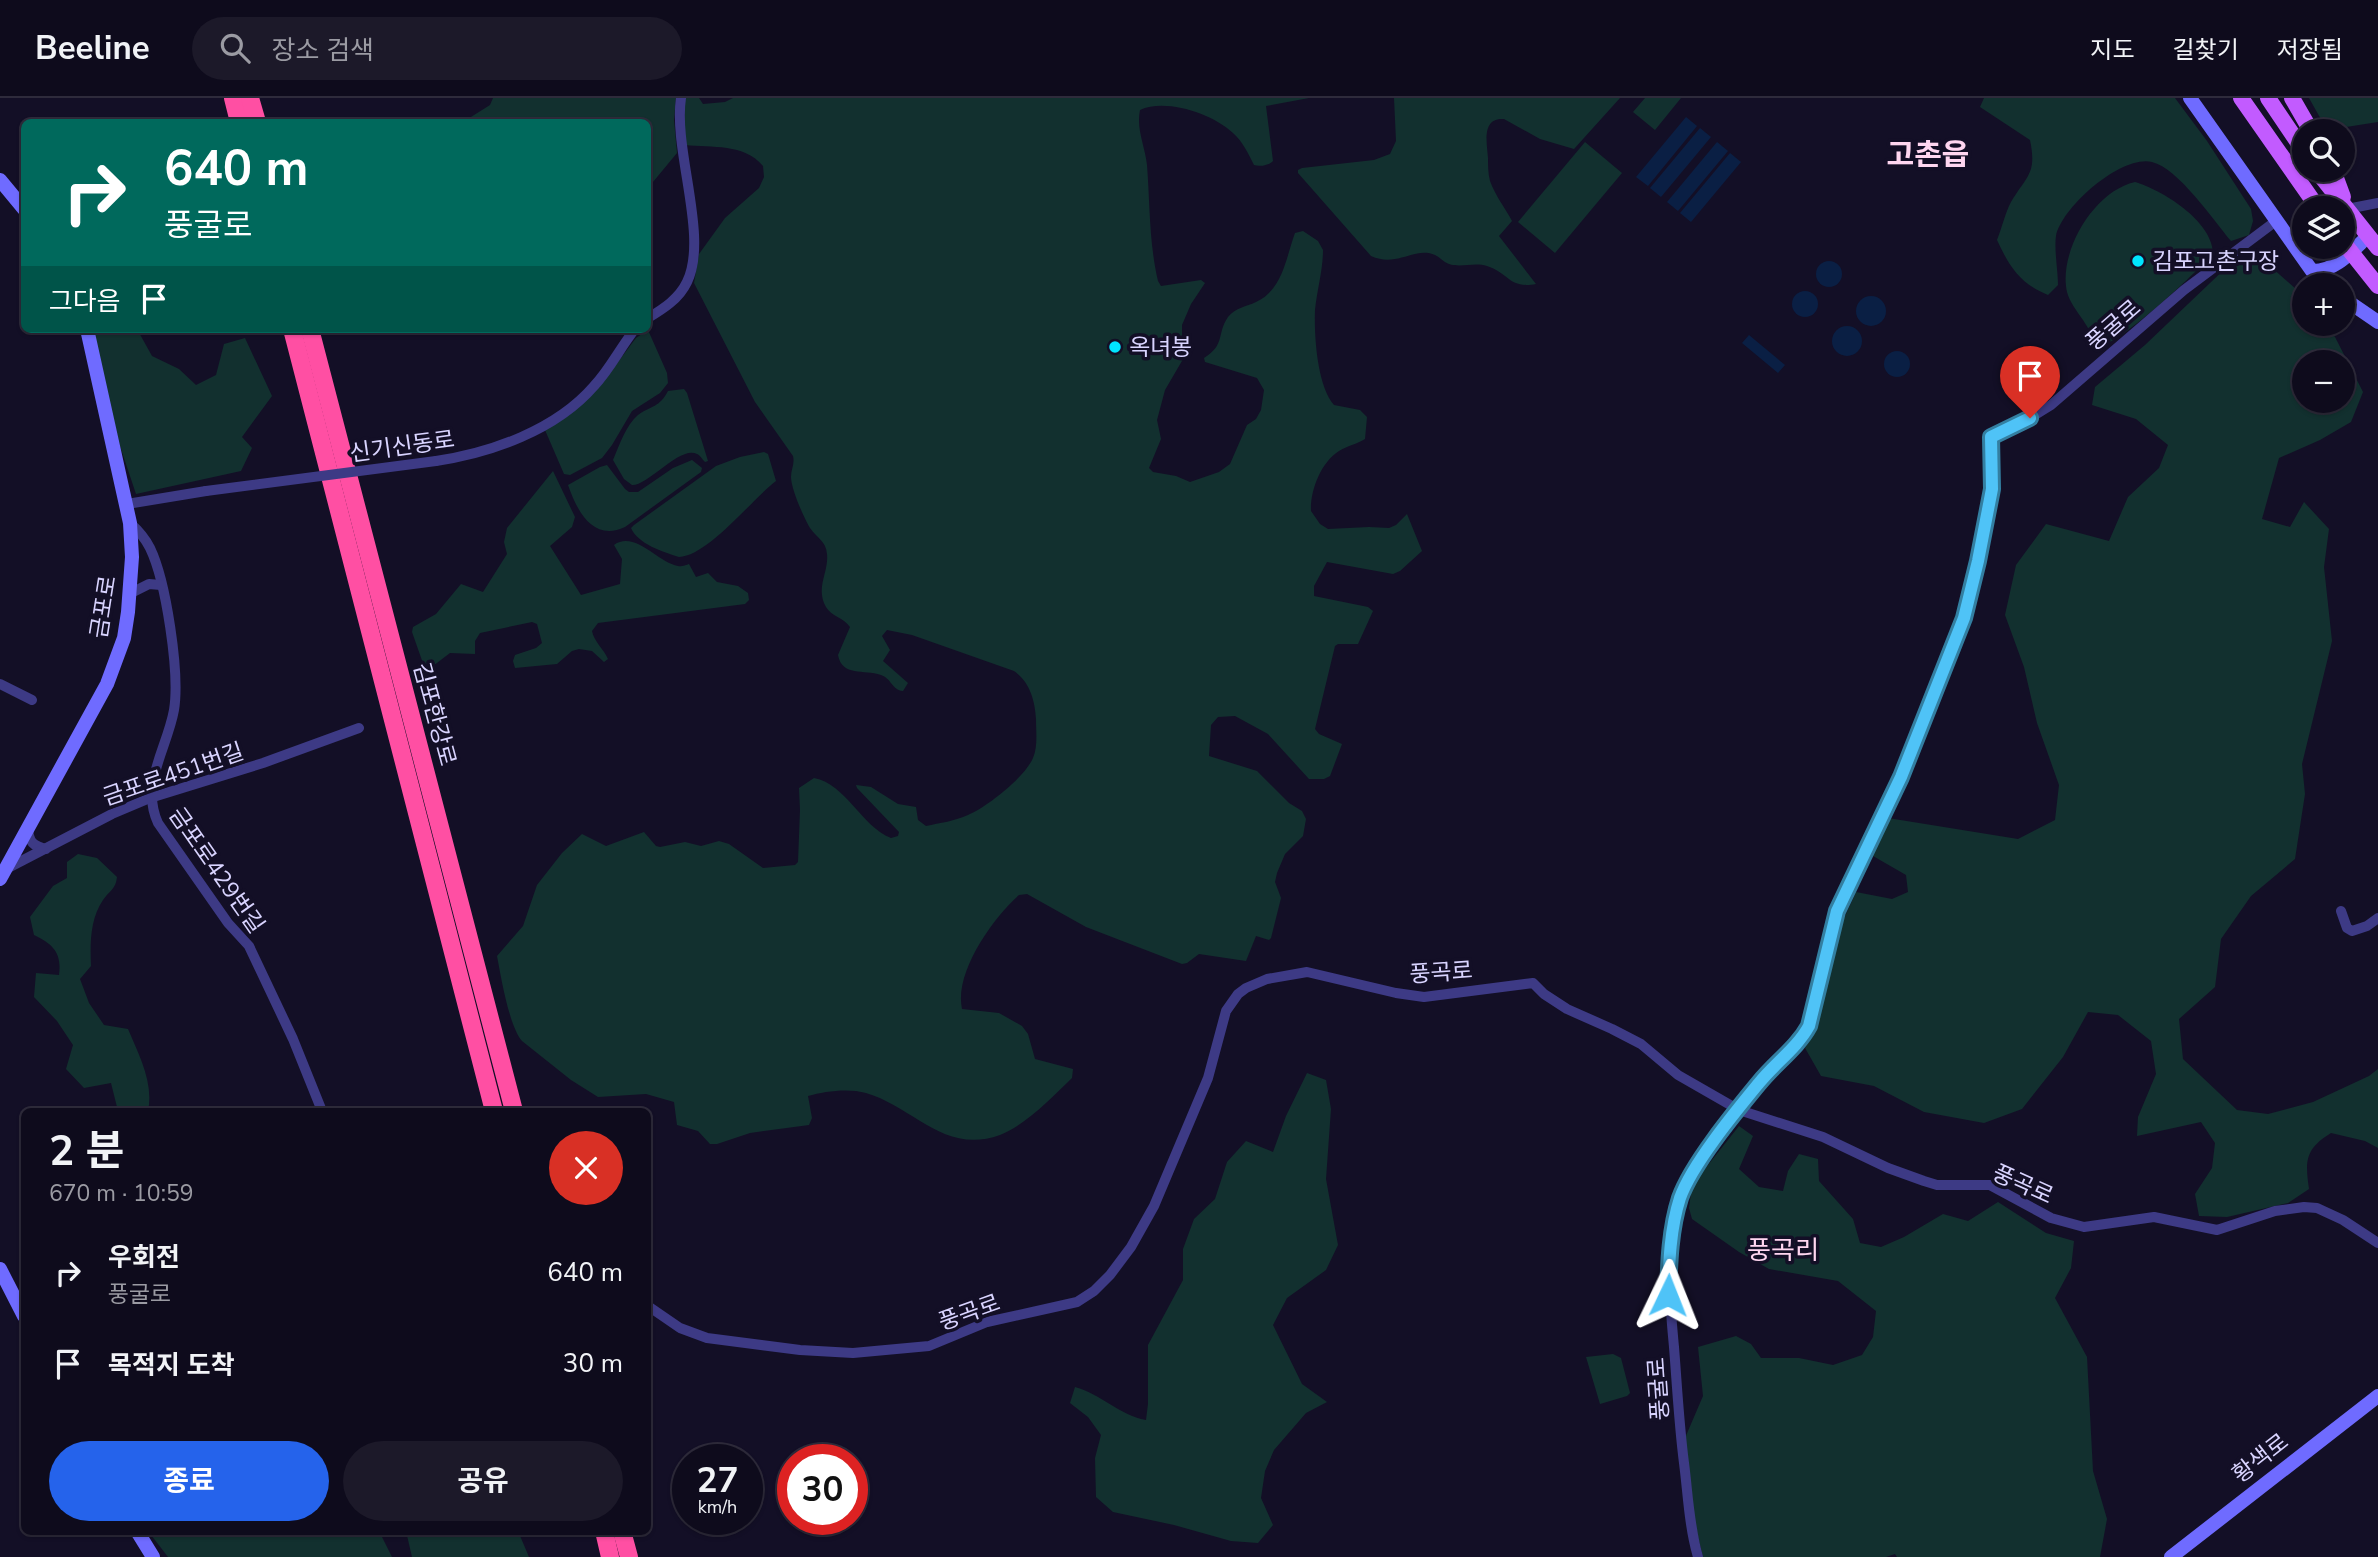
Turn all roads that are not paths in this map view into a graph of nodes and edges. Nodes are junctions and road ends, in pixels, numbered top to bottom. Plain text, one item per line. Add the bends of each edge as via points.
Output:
1 (233, 98) edge
2 (250, 98) edge
3 (681, 98) edge
4 (2241, 98) edge
5 (2269, 98) edge
6 (2292, 98) edge
7 (2193, 101) edge
8 (238, 119) edge
9 (256, 119) edge
10 (2304, 119) edge
11 (2292, 133) edge
12 (0, 180) edge
13 (2326, 182) edge
14 (2310, 196) edge
15 (2337, 196) edge
16 (2378, 203) edge
17 (21, 205) edge
18 (2355, 207) edge
19 (2355, 219) edge
20 (2276, 221) junction
21 (2373, 242) edge
22 (2355, 245) edge
23 (2355, 257) edge
24 (2337, 259) edge
25 (2312, 271) joint
26 (2378, 286) edge
27 (2355, 306) edge
28 (651, 316) edge
29 (2378, 322) edge
30 (88, 333) edge
31 (293, 333) edge
32 (311, 333) edge
33 (632, 333) edge
34 (127, 504) junction
35 (130, 523) junction
36 (162, 585) junction
37 (131, 593) junction
38 (0, 684) edge
39 (32, 700) dead end
40 (359, 728) dead end
41 (150, 799) junction
42 (28, 828) junction
43 (46, 849) junction
44 (2, 873) edge
45 (2341, 911) dead end
46 (2378, 918) edge
47 (321, 1108) edge
48 (493, 1108) edge
49 (513, 1108) edge
50 (1739, 1110) junction
51 (2378, 1243) edge
52 (0, 1269) edge
53 (21, 1306) edge
54 (651, 1308) edge
55 (2378, 1396) edge
56 (140, 1535) edge
57 (605, 1535) edge
58 (623, 1535) edge
59 (153, 1557) edge
60 (610, 1557) edge
61 (629, 1557) edge
62 (1698, 1557) edge
63 (2171, 1557) edge

1 - 8 highway
2 - 9 highway
3 - 28 street via 693,256 689,280
4 - 14 main road
5 - 11 main road
6 - 10 main road
7 - 20 main road
12 - 17 main road
13 - 15 main road
16 - 18 street
19 - 21 main road
20 - 25 main road
20 - 50 street, 풍굴로 via 2192,283 2051,405 1991,437 1992,489 1956,641 1901,777 1837,911 1809,1026
21 - 22 main road
23 - 26 main road
24 - 25 main road via 2328,269
27 - 29 main road
30 - 34 main road, 금포로
31 - 48 highway, 김포한강로
32 - 49 highway, 김포한강로
33 - 34 street, 신기신동로, bridge via 592,389 565,411 507,445 436,461
34 - 35 main road, 금포로
35 - 36 street, 금포로429번길 via 150,550
35 - 37 main road, 금포로
36 - 37 street via 149,584
36 - 41 street, 금포로429번길 via 176,697
37 - 42 main road, 금포로 via 124,639 107,684
38 - 39 street
40 - 41 street, 금포로451번길
41 - 43 street, 금포로451번길
41 - 47 street, 금포로429번길 via 158,823 249,946
42 - 43 street via 33,844
42 - 44 main road, 금포로
43 - 44 street, 금포로451번길
45 - 46 street via 2352,931
50 - 51 street, 풍곡로 via 1822,1137 1937,1185 1990,1185 2070,1224 2093,1227 2154,1217 2217,1230 2275,1211 2304,1207 2328,1212
50 - 54 street, 풍곡로 via 1685,1079 1640,1044 1567,1009 1533,983 1424,997 1316,973 1297,973 1257,983 1231,1002 1208,1078 1154,1206 1110,1275 1077,1302 987,1322 929,1346 853,1353 707,1338 680,1328
50 - 62 street, 풍굴로 via 1686,1184 1669,1262 1680,1434
52 - 53 main road
55 - 63 main road, 황색로
56 - 59 main road
57 - 60 highway
58 - 61 highway

